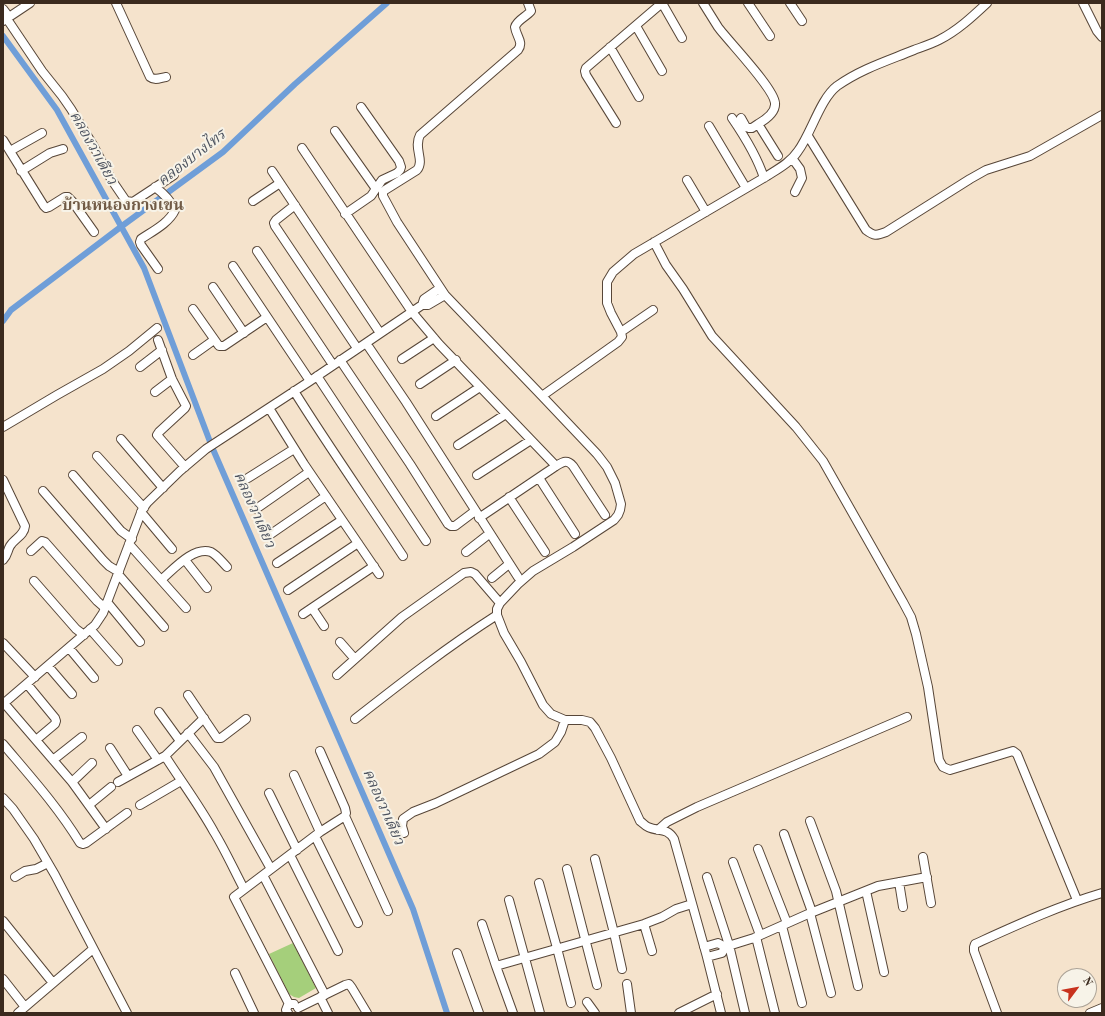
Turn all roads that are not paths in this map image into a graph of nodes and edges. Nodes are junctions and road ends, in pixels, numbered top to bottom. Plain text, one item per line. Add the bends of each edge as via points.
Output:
1 (30, 3) edge
2 (116, 3) edge
3 (528, 3) edge
4 (662, 3) edge
5 (703, 3) edge
6 (748, 3) edge
7 (790, 3) edge
8 (987, 3) edge
9 (1083, 3) edge
10 (3, 9) edge
11 (6, 19) edge
12 (802, 21) dead end
13 (636, 26) junction
14 (770, 36) dead end
15 (1102, 37) edge
16 (682, 38) dead end
17 (610, 47) junction
18 (662, 71) dead end
19 (166, 77) dead end
20 (640, 97) dead end
21 (361, 107) dead end
22 (1102, 115) edge
23 (732, 118) dead end
24 (741, 118) dead end
25 (616, 123) dead end
26 (758, 124) junction
27 (709, 126) dead end
28 (335, 131) dead end
29 (42, 132) dead end
30 (808, 136) junction
31 (3, 140) edge
32 (302, 148) dead end
33 (63, 149) dead end
34 (10, 151) junction
35 (778, 156) dead end
36 (792, 158) junction
37 (21, 171) junction
38 (272, 171) dead end
39 (174, 175) dead end
40 (764, 178) junction
41 (687, 180) dead end
42 (280, 183) junction
43 (746, 188) junction
44 (158, 189) junction
45 (376, 189) junction
46 (795, 192) dead end
47 (254, 201) dead end
48 (295, 205) junction
49 (706, 212) junction
50 (345, 214) junction
51 (94, 232) dead end
52 (651, 244) junction
53 (257, 250) dead end
54 (234, 266) dead end
55 (158, 269) dead end
56 (213, 287) dead end
57 (442, 292) junction
58 (193, 308) dead end
59 (653, 310) dead end
60 (412, 312) junction
61 (267, 317) junction
62 (157, 328) dead end
63 (621, 332) junction
64 (244, 333) junction
65 (380, 333) junction
66 (434, 338) junction
67 (158, 340) dead end
68 (214, 340) junction
69 (366, 343) junction
70 (357, 348) junction
71 (162, 350) junction
72 (193, 356) dead end
73 (402, 359) dead end
74 (456, 360) junction
75 (336, 362) junction
76 (140, 367) dead end
77 (317, 376) junction
78 (172, 379) junction
79 (310, 381) junction
80 (420, 384) dead end
81 (480, 387) junction
82 (294, 391) junction
83 (155, 392) dead end
84 (542, 396) junction
85 (268, 408) junction
86 (506, 414) junction
87 (436, 416) dead end
88 (3, 427) edge
89 (121, 439) dead end
90 (531, 440) junction
91 (458, 445) dead end
92 (294, 449) junction
93 (97, 456) dead end
94 (556, 466) junction
95 (185, 467) junction
96 (309, 472) junction
97 (72, 475) dead end
98 (478, 475) dead end
99 (248, 478) dead end
100 (539, 478) junction
101 (3, 480) edge
102 (163, 488) junction
103 (43, 491) dead end
104 (326, 496) junction
105 (509, 498) junction
106 (256, 509) dead end
107 (142, 510) junction
108 (477, 514) junction
109 (605, 515) dead end
110 (342, 520) junction
111 (489, 534) junction
112 (575, 534) dead end
113 (268, 536) dead end
114 (426, 541) dead end
115 (131, 542) junction
116 (358, 543) junction
117 (172, 549) dead end
118 (30, 551) dead end
119 (466, 552) dead end
120 (545, 552) dead end
121 (402, 556) dead end
122 (3, 560) edge
123 (184, 560) junction
124 (277, 563) dead end
125 (509, 564) junction
126 (374, 566) junction
127 (227, 567) dead end
128 (118, 573) junction
129 (379, 574) dead end
130 (518, 577) dead end
131 (492, 578) dead end
132 (161, 580) junction
133 (34, 581) dead end
134 (207, 588) dead end
135 (288, 590) dead end
136 (500, 603) junction
137 (106, 605) junction
138 (186, 608) dead end
139 (312, 608) junction
140 (302, 614) dead end
141 (497, 615) junction
142 (324, 626) dead end
143 (164, 627) dead end
144 (90, 629) junction
145 (84, 635) junction
146 (140, 642) dead end
147 (340, 642) dead end
148 (3, 643) edge
149 (69, 648) junction
150 (354, 658) junction
151 (118, 661) dead end
152 (48, 666) junction
153 (337, 675) dead end
154 (35, 677) junction
155 (94, 678) dead end
156 (26, 684) junction
157 (3, 692) edge
158 (72, 694) dead end
159 (188, 695) dead end
160 (6, 702) edge
161 (159, 712) dead end
162 (907, 717) dead end
163 (204, 718) junction
164 (246, 719) dead end
165 (355, 719) dead end
166 (565, 720) junction
167 (137, 730) dead end
168 (188, 733) junction
169 (82, 737) dead end
170 (36, 740) junction
171 (180, 741) junction
172 (3, 744) edge
173 (110, 748) dead end
174 (320, 751) dead end
175 (161, 758) junction
176 (54, 760) junction
177 (92, 763) dead end
178 (294, 775) dead end
179 (128, 776) junction
180 (72, 782) junction
181 (181, 782) junction
182 (269, 793) dead end
183 (3, 798) edge
184 (89, 805) junction
185 (140, 805) dead end
186 (127, 813) dead end
187 (345, 816) junction
188 (810, 822) dead end
189 (106, 829) junction
190 (658, 830) junction
191 (404, 833) dead end
192 (318, 834) junction
193 (784, 834) dead end
194 (758, 849) dead end
195 (298, 850) junction
196 (290, 855) junction
197 (923, 857) dead end
198 (594, 859) dead end
199 (733, 862) dead end
200 (48, 863) junction
201 (271, 869) junction
202 (567, 869) dead end
203 (263, 875) junction
204 (15, 877) dead end
205 (707, 877) dead end
206 (927, 877) junction
207 (899, 882) junction
208 (538, 883) dead end
209 (244, 890) junction
210 (866, 891) junction
211 (1102, 893) edge
212 (509, 900) dead end
213 (1077, 900) junction
214 (838, 902) junction
215 (931, 903) dead end
216 (692, 904) junction
217 (903, 907) dead end
218 (388, 911) dead end
219 (811, 913) junction
220 (3, 921) edge
221 (358, 923) dead end
222 (482, 924) dead end
223 (644, 924) junction
224 (784, 924) junction
225 (614, 932) junction
226 (758, 936) junction
227 (586, 940) junction
228 (727, 946) junction
229 (704, 947) junction
230 (557, 948) junction
231 (93, 949) junction
232 (338, 951) dead end
233 (652, 951) dead end
234 (457, 953) dead end
235 (707, 957) junction
236 (525, 958) junction
237 (496, 966) junction
238 (622, 969) dead end
239 (884, 972) dead end
240 (235, 973) dead end
241 (3, 979) edge
242 (53, 983) junction
243 (627, 984) dead end
244 (597, 986) dead end
245 (858, 986) dead end
246 (830, 993) dead end
247 (717, 994) junction
248 (323, 996) junction
249 (587, 1002) dead end
250 (571, 1003) dead end
251 (802, 1003) dead end
252 (25, 1007) junction
253 (1102, 1008) edge
254 (287, 1010) edge
255 (297, 1010) edge
256 (18, 1013) edge
257 (126, 1013) edge
258 (254, 1013) edge
259 (328, 1013) edge
260 (367, 1013) edge
261 (479, 1013) edge
262 (514, 1013) edge
263 (540, 1013) edge
264 (594, 1013) edge
265 (631, 1013) edge
266 (679, 1013) edge
267 (721, 1013) edge
268 (745, 1013) edge
269 (775, 1013) edge
270 (997, 1013) edge
271 (1090, 1013) edge

1 - 11 street
2 - 19 street via 150,77
3 - 57 street via 531,11 514,27 521,43 518,50 420,135 417,140 420,167 383,192 397,222
4 - 13 street
4 - 16 street
5 - 26 street via 718,27 764,81 774,98 774,108
6 - 14 street
7 - 12 street
8 - 30 street via 965,23 938,41 859,72 835,88 818,114
9 - 15 street
10 - 11 street
11 - 44 street via 74,114 111,180 126,201 133,202
13 - 17 street
13 - 18 street
17 - 20 street
17 - 25 street via 586,68 585,72
21 - 45 street via 400,161 400,170 382,180
22 - 30 street via 1030,156 978,174 886,232 873,235 866,230
23 - 40 street via 748,143
24 - 26 street via 749,128
26 - 35 street
27 - 43 street
28 - 45 street
29 - 34 street
30 - 36 street
31 - 34 street
32 - 50 street
33 - 37 street via 50,153
34 - 37 street
36 - 40 street
36 - 46 street via 800,169 802,178
37 - 51 street via 46,208 68,197
38 - 42 street
39 - 44 street
40 - 43 street
41 - 49 street
42 - 47 street
42 - 48 street
43 - 49 street
44 - 55 street via 174,208 174,213 140,242
45 - 50 street via 371,196
48 - 65 street
48 - 70 street via 276,220 275,226
49 - 52 street
50 - 60 street
52 - 63 street via 634,254 613,272 607,282 607,303
52 - 213 street via 712,336 796,427 823,461 903,602 911,617 921,656 939,760 943,767 950,770 1013,752 1017,754
53 - 75 street
54 - 61 street
56 - 64 street
57 - 60 street via 428,305 422,305
57 - 84 street
58 - 68 street
59 - 63 street
60 - 65 street
60 - 66 street
61 - 64 street
61 - 79 street
62 - 88 street via 102,370
63 - 84 street via 622,337 618,342
64 - 68 street via 221,347
65 - 69 street
66 - 73 street
66 - 74 street
67 - 71 street
68 - 72 street
69 - 70 street
69 - 108 street
70 - 75 street
71 - 76 street
71 - 78 street
74 - 80 street
74 - 81 street
75 - 77 street
75 - 108 street via 410,464 448,524 455,526
77 - 79 street
77 - 114 street
78 - 83 street
78 - 95 street via 186,406 157,435
79 - 82 street
81 - 86 street
81 - 87 street
82 - 85 street
82 - 121 street
84 - 136 street via 607,467 615,483 620,510 614,520 533,571
85 - 92 street
85 - 95 street via 206,449
86 - 90 street
86 - 91 street
89 - 102 street
90 - 94 street
90 - 98 street
92 - 96 street
92 - 99 street
93 - 107 street
94 - 100 street
94 - 109 street via 562,462 570,462
95 - 102 street
96 - 104 street
96 - 106 street
97 - 115 street
100 - 105 street
100 - 112 street
101 - 122 street via 25,529 10,546
102 - 107 street
103 - 128 street via 106,563
104 - 110 street
104 - 113 street
105 - 108 street
105 - 120 street
107 - 115 street
107 - 117 street
108 - 111 street
110 - 116 street
110 - 124 street
111 - 119 street
111 - 125 street
115 - 128 street
115 - 132 street
116 - 126 street
116 - 135 street
118 - 137 street via 42,541 48,543 97,601
123 - 127 street via 192,554 206,551 216,556
123 - 132 street
123 - 134 street
125 - 130 street
125 - 131 street
126 - 129 street
126 - 139 street
128 - 137 street
128 - 143 street
132 - 138 street
133 - 145 street
136 - 141 street
136 - 150 street via 475,574 464,573 402,617
137 - 144 street via 100,619
137 - 146 street
139 - 140 street
139 - 142 street
141 - 165 street via 406,679
141 - 166 street via 543,705 551,714
144 - 145 street
144 - 151 street
145 - 149 street
147 - 150 street
148 - 154 street
149 - 152 street
149 - 155 street
150 - 153 street
152 - 154 street
152 - 158 street
154 - 156 street
156 - 160 street
156 - 170 street via 56,721
157 - 160 street
159 - 163 street
160 - 170 street
161 - 171 street
162 - 190 street via 697,807 667,822
163 - 164 street via 217,738
163 - 168 street
166 - 190 street via 590,722 611,758 640,821
166 - 191 street via 555,742 538,754 403,818
167 - 175 street
168 - 171 street
168 - 201 street via 214,767
169 - 176 street
170 - 176 street
171 - 175 street
172 - 189 street via 61,814 80,843 86,843
173 - 179 street
174 - 187 street via 345,808
175 - 179 street
175 - 181 street
176 - 180 street
177 - 180 street
178 - 192 street
179 - 184 street
180 - 184 street
181 - 185 street
181 - 209 street via 214,832
182 - 195 street
183 - 200 street via 30,833
184 - 189 street
186 - 189 street
187 - 192 street
187 - 218 street
188 - 214 street
190 - 216 street via 666,831 674,839
192 - 195 street
192 - 221 street
193 - 219 street
194 - 224 street
195 - 196 street
196 - 201 street
196 - 232 street
197 - 206 street
198 - 225 street
199 - 226 street
200 - 204 street
200 - 231 street
201 - 203 street
202 - 227 street
203 - 209 street
203 - 248 street
205 - 228 street
206 - 207 street
206 - 215 street
207 - 210 street
207 - 217 street
208 - 230 street
209 - 254 street via 234,897
210 - 214 street
210 - 239 street
211 - 213 street
212 - 236 street
213 - 270 street via 975,944 974,951
214 - 219 street
214 - 245 street
216 - 223 street
216 - 229 street
219 - 224 street
219 - 246 street
220 - 242 street
222 - 237 street
223 - 225 street
223 - 233 street
224 - 226 street
224 - 251 street
225 - 227 street
225 - 238 street
226 - 228 street
226 - 269 street
227 - 230 street
227 - 244 street
228 - 229 street via 718,943
228 - 235 street via 722,953
228 - 268 street
229 - 235 street
230 - 236 street
230 - 250 street
231 - 242 street
231 - 257 street
234 - 261 street
235 - 247 street
236 - 237 street
236 - 263 street
237 - 262 street
240 - 258 street
241 - 252 street
242 - 252 street
243 - 265 street
247 - 266 street
247 - 267 street
248 - 255 street
248 - 259 street
248 - 260 street via 349,984
249 - 264 street
252 - 256 street
253 - 271 street
254 - 255 street via 294,1004

